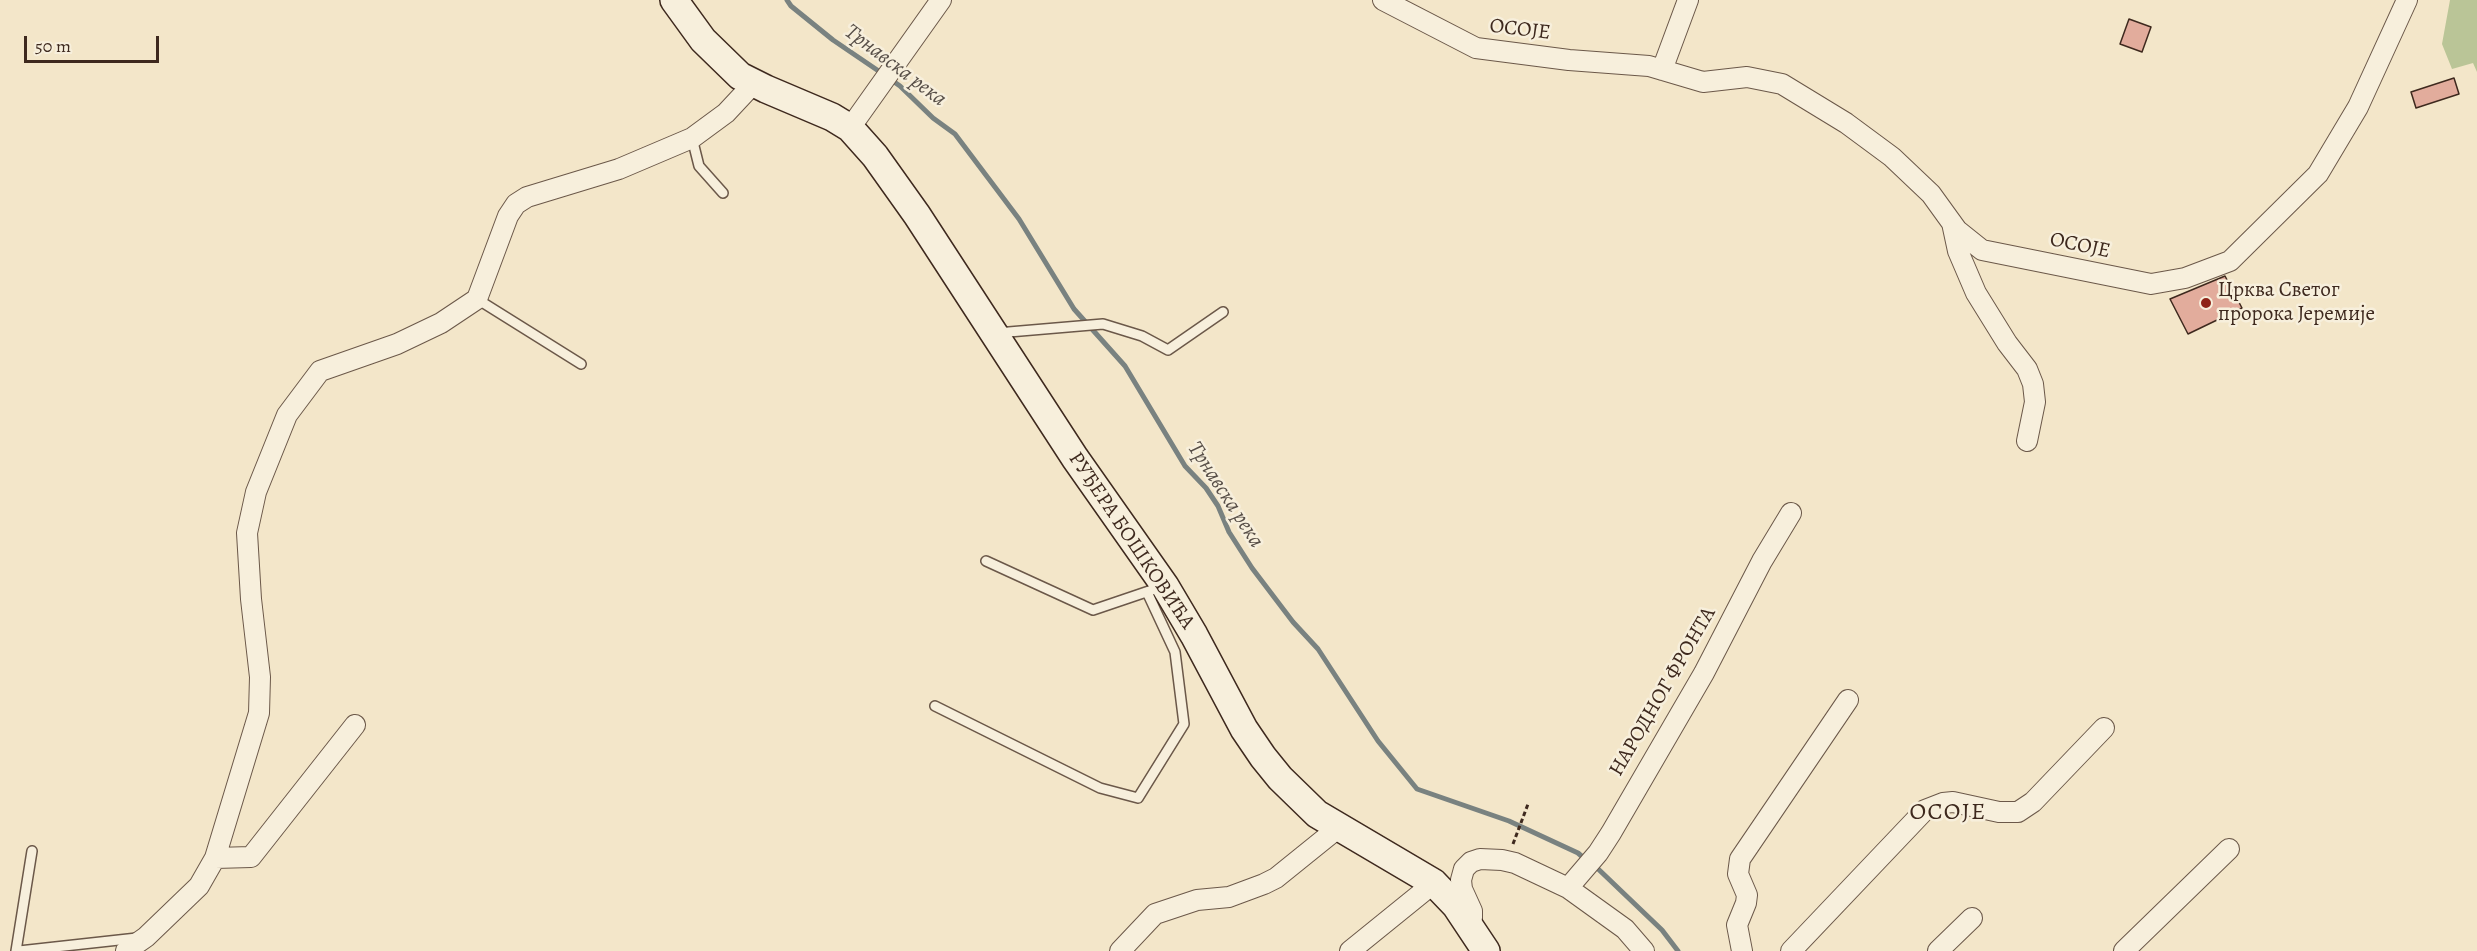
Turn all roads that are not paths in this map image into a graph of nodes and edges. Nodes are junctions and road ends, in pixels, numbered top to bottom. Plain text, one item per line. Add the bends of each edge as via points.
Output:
1 (674, 0) edge
2 (941, 0) edge
3 (1383, 0) edge
4 (1688, 0) edge
5 (2407, 0) edge
6 (1662, 70) junction
7 (754, 83) junction
8 (850, 128) junction
9 (692, 138) junction
10 (723, 193) dead end
11 (1952, 223) junction
12 (477, 299) junction
13 (1223, 312) dead end
14 (993, 334) junction
15 (581, 364) dead end
16 (2027, 441) dead end
17 (1791, 513) dead end
18 (986, 561) dead end
19 (1156, 589) junction
20 (1848, 700) dead end
21 (935, 706) dead end
22 (355, 725) dead end
23 (2104, 728) dead end
24 (1338, 828) junction
25 (2229, 849) dead end
26 (32, 851) dead end
27 (215, 858) junction
28 (1434, 883) junction
29 (1568, 888) junction
30 (1972, 918) dead end
31 (1471, 928) junction
32 (146, 937) junction
33 (18, 951) edge
34 (126, 951) edge
35 (1120, 951) edge
36 (1350, 951) edge
37 (1486, 951) edge
38 (1644, 951) edge
39 (1742, 951) edge
40 (1791, 951) edge
41 (1938, 951) edge
42 (2124, 951) edge

1 - 7 main road, РУЂЕРА БОШКОВИЋА via 724,62
2 - 8 street
3 - 6 street, ОСОЈЕ via 1476,48
4 - 6 street
5 - 11 street, ОСОЈЕ via 2358,107 2318,174 2230,261 2185,278 2151,284 1983,250
6 - 11 street, ОСОЈЕ via 1703,82 1748,77 1782,84 1892,157 1930,194
7 - 8 main road, РУЂЕРА БОШКОВИЋА
7 - 9 street via 726,113
8 - 14 main road, РУЂЕРА БОШКОВИЋА via 891,176
9 - 10 lane via 699,166
9 - 12 street via 619,169 527,197 516,204
11 - 16 street via 1958,251 1976,293 2033,384 2035,402
12 - 15 lane
12 - 27 street via 441,323 398,344 320,371 287,415 256,492 247,533 261,677 259,713
13 - 14 lane via 1168,350 1142,336 1101,324
14 - 19 main road, РУЂЕРА БОШКОВИЋА
17 - 29 street, НАРОДНОГ ФРОНТА via 1704,673 1598,853
18 - 19 lane via 1093,610
19 - 21 lane, РУЂЕРА БОШКОВИЋА via 1175,652 1185,724 1138,798 1101,788
19 - 24 main road, РУЂЕРА БОШКОВИЋА via 1253,744 1304,803
20 - 39 street via 1740,859 1738,874 1747,895 1737,926
22 - 27 street via 251,857
23 - 40 street via 2033,802 2018,812 1953,802 1925,810
24 - 28 main road, РУЂЕРА БОШКОВИЋА
24 - 35 street via 1264,884 1229,897 1197,900 1155,914
25 - 42 street
26 - 33 lane
27 - 32 street via 199,886
28 - 31 main road, РУЂЕРА БОШКОВИЋА
28 - 36 street
29 - 31 street, РУЂЕРА БОШКОВИЋА via 1515,863 1480,859 1471,862 1461,880 1472,910
29 - 38 street via 1625,929
30 - 41 street
31 - 37 main road, РУЂЕРА БОШКОВИЋА
32 - 33 lane
32 - 34 street

